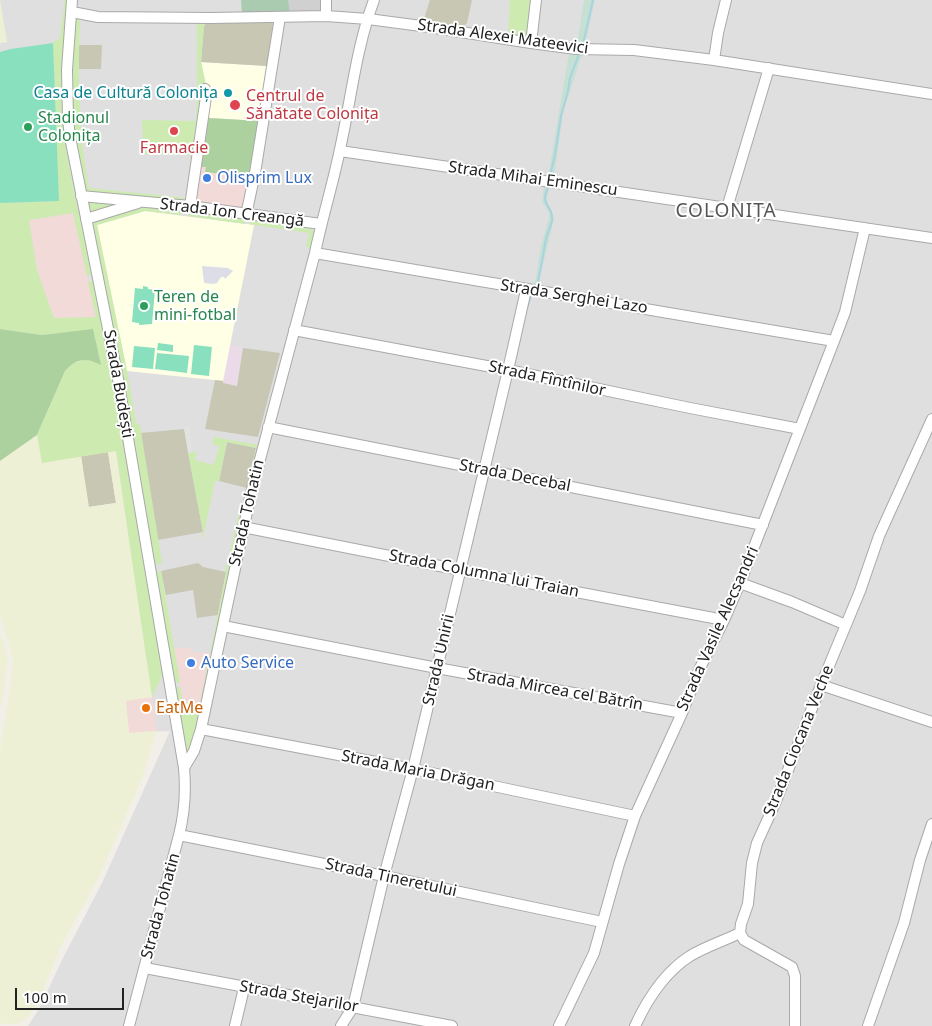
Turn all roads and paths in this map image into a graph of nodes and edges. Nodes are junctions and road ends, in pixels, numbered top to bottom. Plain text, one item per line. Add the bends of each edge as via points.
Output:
1 (72, 0) edge
2 (326, 0) edge
3 (374, 0) edge
4 (536, 0) edge
5 (726, 0) edge
6 (72, 12) junction
7 (326, 16) junction
8 (280, 17) junction
9 (368, 20) junction
10 (531, 44) junction
11 (714, 60) junction
12 (769, 68) junction
13 (205, 89) dead end
14 (932, 94) edge
15 (340, 150) junction
16 (81, 196) junction
17 (143, 201) junction
18 (190, 206) junction
19 (727, 208) junction
20 (246, 215) junction
21 (86, 219) junction
22 (320, 224) junction
23 (865, 228) junction
24 (932, 238) edge
25 (315, 253) junction
26 (526, 290) junction
27 (294, 330) junction
28 (834, 340) junction
29 (508, 370) junction
30 (932, 419) edge
31 (268, 427) junction
32 (800, 429) junction
33 (483, 470) junction
34 (763, 524) junction
35 (243, 527) junction
36 (460, 570) junction
37 (740, 583) junction
38 (724, 620) junction
39 (846, 625) junction
40 (223, 626) junction
41 (437, 668) junction
42 (821, 685) junction
43 (682, 713) junction
44 (932, 722) edge
45 (201, 729) junction
46 (184, 768) junction
47 (414, 769) junction
48 (635, 816) junction
49 (932, 824) edge
50 (179, 835) junction
51 (384, 876) junction
52 (602, 922) junction
53 (740, 934) junction
54 (145, 968) junction
55 (244, 988) junction
56 (353, 1007) junction
57 (429, 1024) edge
58 (129, 1026) edge
59 (235, 1026) edge
60 (341, 1026) edge
61 (452, 1026) edge
62 (559, 1026) edge
63 (635, 1026) edge
64 (795, 1026) edge
65 (868, 1026) edge

1 - 6 street, Strada Budești
2 - 7 street
3 - 9 street, Strada Tohatin
4 - 10 street
5 - 11 street
6 - 8 street, Strada Alexei Mateevici via 98,17
6 - 16 street, Strada Budești via 67,70 68,119
7 - 8 street, Strada Alexei Mateevici
7 - 9 street, Strada Alexei Mateevici
8 - 20 street
9 - 10 street, Strada Alexei Mateevici
9 - 15 street, Strada Tohatin
10 - 11 street, Strada Alexei Mateevici via 634,50
11 - 12 street, Strada Alexei Mateevici
12 - 14 street, Strada Alexei Mateevici
12 - 19 street
13 - 18 street
15 - 19 street, Strada Mihai Eminescu
15 - 22 street, Strada Tohatin
16 - 17 street, Strada Ion Creangă
16 - 21 street, Strada Budești
17 - 18 street, Strada Ion Creangă
17 - 21 street, Strada Ion Creangă
18 - 20 street, Strada Ion Creangă
19 - 23 street, Strada Mihai Eminescu
20 - 22 street, Strada Ion Creangă
21 - 46 street, Strada Budești via 118,379
22 - 25 street, Strada Tohatin
23 - 24 street, Strada Mihai Eminescu
23 - 28 street, Strada Vasile Alecsandri via 845,312
25 - 26 street, Strada Serghei Lazo
25 - 27 street, Strada Tohatin
26 - 28 street, Strada Serghei Lazo
26 - 29 street, Strada Unirii
27 - 29 street, Strada Fîntînilor
27 - 31 street, Strada Tohatin
28 - 32 street, Strada Vasile Alecsandri
29 - 32 street, Strada Fîntînilor
29 - 33 street, Strada Unirii
30 - 39 street, Strada Ciocana Veche via 879,536
31 - 33 street, Strada Decebal
31 - 35 street, Strada Tohatin
32 - 34 street, Strada Vasile Alecsandri
33 - 34 street, Strada Decebal
33 - 36 street, Strada Unirii
34 - 37 street, Strada Vasile Alecsandri
35 - 36 street, Strada Columna lui Traian
35 - 40 street, Strada Tohatin
36 - 38 street, Strada Columna lui Traian
36 - 41 street, Strada Unirii
37 - 38 street, Strada Vasile Alecsandri
37 - 39 street
38 - 43 street, Strada Vasile Alecsandri
39 - 42 street, Strada Ciocana Veche
40 - 41 street, Strada Mircea cel Bătrîn
40 - 45 street, Strada Tohatin
41 - 43 street, Strada Mircea cel Bătrîn
41 - 47 street, Strada Unirii
42 - 44 street
42 - 53 street, Strada Ciocana Veche via 757,843
43 - 48 street, Strada Vasile Alecsandri
45 - 46 street, Strada Tohatin
45 - 47 street, Strada Maria Drăgan
46 - 50 street, Strada Tohatin via 185,803
47 - 48 street, Strada Maria Drăgan
47 - 51 street, Strada Unirii
48 - 52 street, Strada Vasile Alecsandri
49 - 65 street via 904,923
50 - 51 street, Strada Tineretului
50 - 54 street, Strada Tohatin
51 - 52 street, Strada Tineretului
51 - 56 street, Strada Unirii
52 - 62 street, Strada Vasile Alecsandri via 594,953
53 - 63 street via 705,948 678,965 650,998
53 - 64 street via 744,940 792,967 795,976
54 - 55 street, Strada Stejarilor
54 - 58 street, Strada Tohatin
55 - 56 street, Strada Stejarilor
55 - 59 street
56 - 57 street, Strada Stejarilor
56 - 60 street, Strada Unirii
57 - 61 street, Strada Stejarilor

